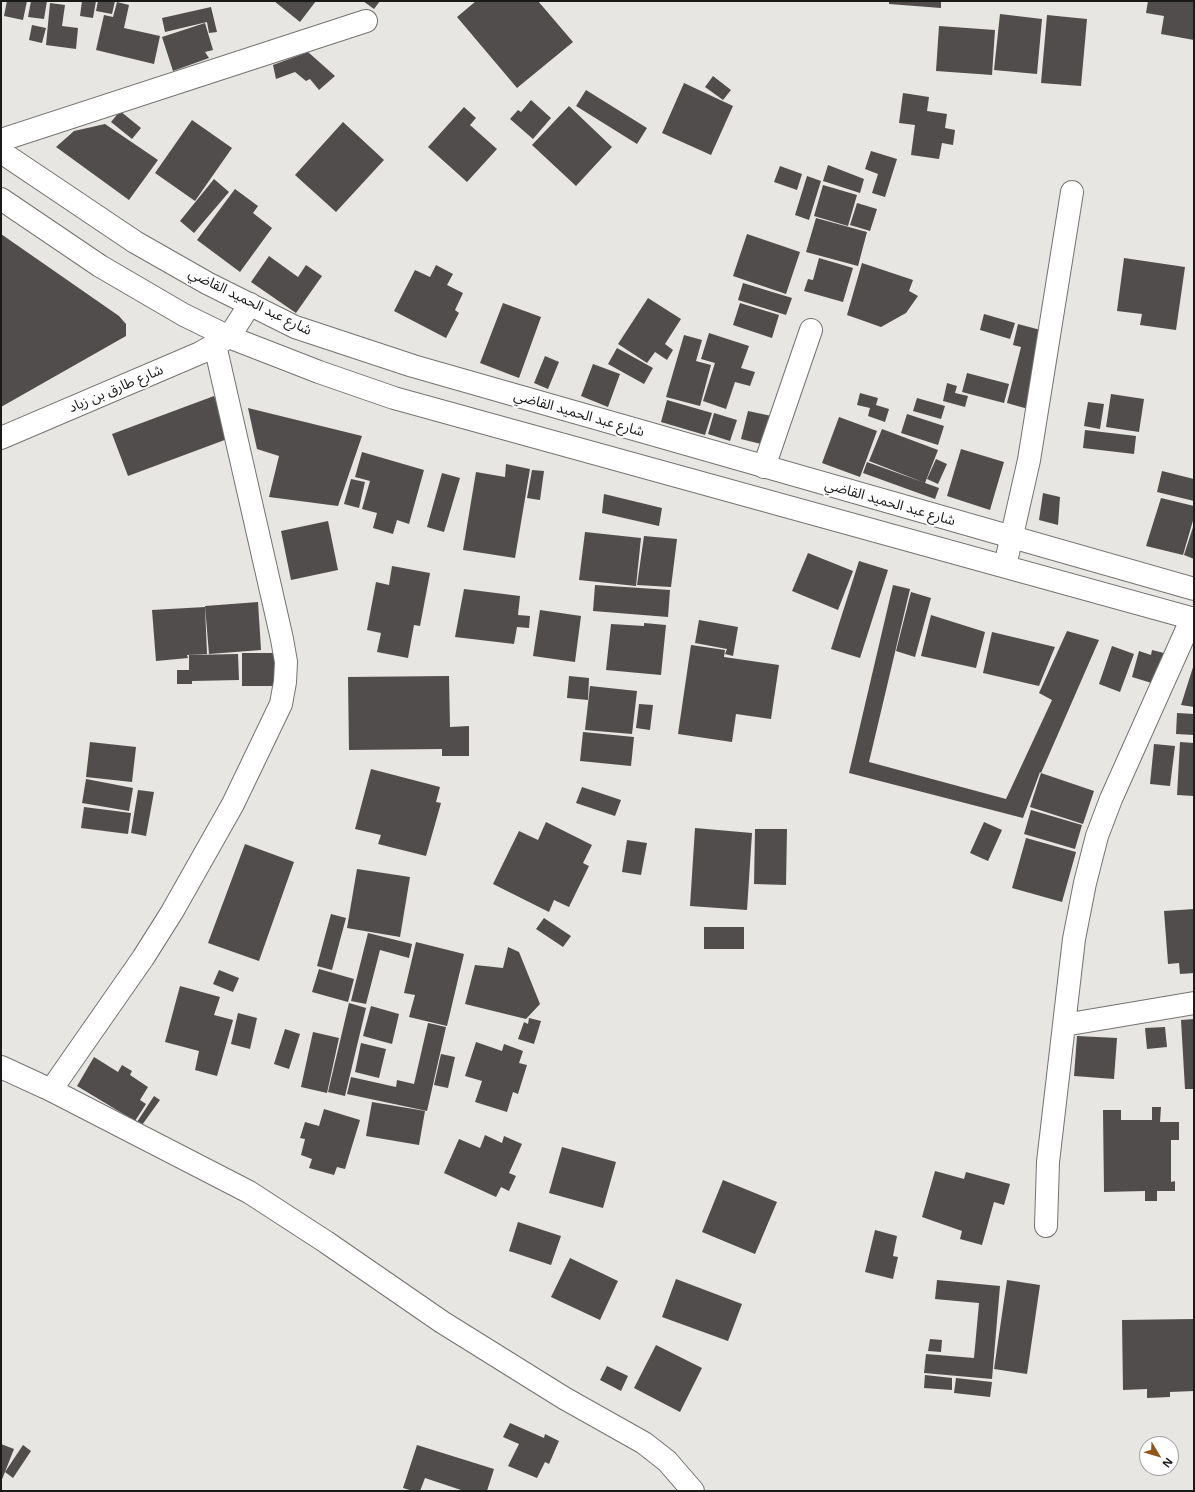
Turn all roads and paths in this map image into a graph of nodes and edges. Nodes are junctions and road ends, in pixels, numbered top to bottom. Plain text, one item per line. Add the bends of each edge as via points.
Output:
1 (366, 21) dead end
2 (1, 140) edge
3 (1, 152) edge
4 (1072, 192) dead end
5 (1, 199) edge
6 (250, 304) junction
7 (811, 330) dead end
8 (222, 341) junction
9 (1, 438) edge
10 (764, 467) junction
11 (1011, 538) junction
12 (1005, 566) junction
13 (1194, 589) edge
14 (1193, 619) edge
15 (1194, 1003) edge
16 (1064, 1025) junction
17 (1, 1067) edge
18 (51, 1090) junction
19 (1046, 1226) dead end
20 (693, 1491) edge

1 - 2 street
3 - 6 street, شارع عبد الحميد القاضي via 135,242 207,284
4 - 11 street via 1029,460
5 - 8 street, شارع عبد الحميد القاضي via 100,266 184,315
6 - 8 street
6 - 10 street, شارع عبد الحميد القاضي via 295,327 413,366
7 - 10 street
8 - 9 street, شارع طارق بن زياد via 200,353
8 - 12 street, شارع عبد الحميد القاضي via 394,398
8 - 18 street via 286,662 286,682 281,704 233,804 172,912 119,994
10 - 11 street, شارع عبد الحميد القاضي
11 - 12 street
11 - 13 street, شارع عبد الحميد القاضي
12 - 14 street, شارع عبد الحميد القاضي
14 - 16 street via 1111,799 1097,836 1074,939
15 - 16 street
16 - 19 street via 1048,1162
17 - 18 street
18 - 20 street via 249,1192 442,1322 644,1444 667,1461

